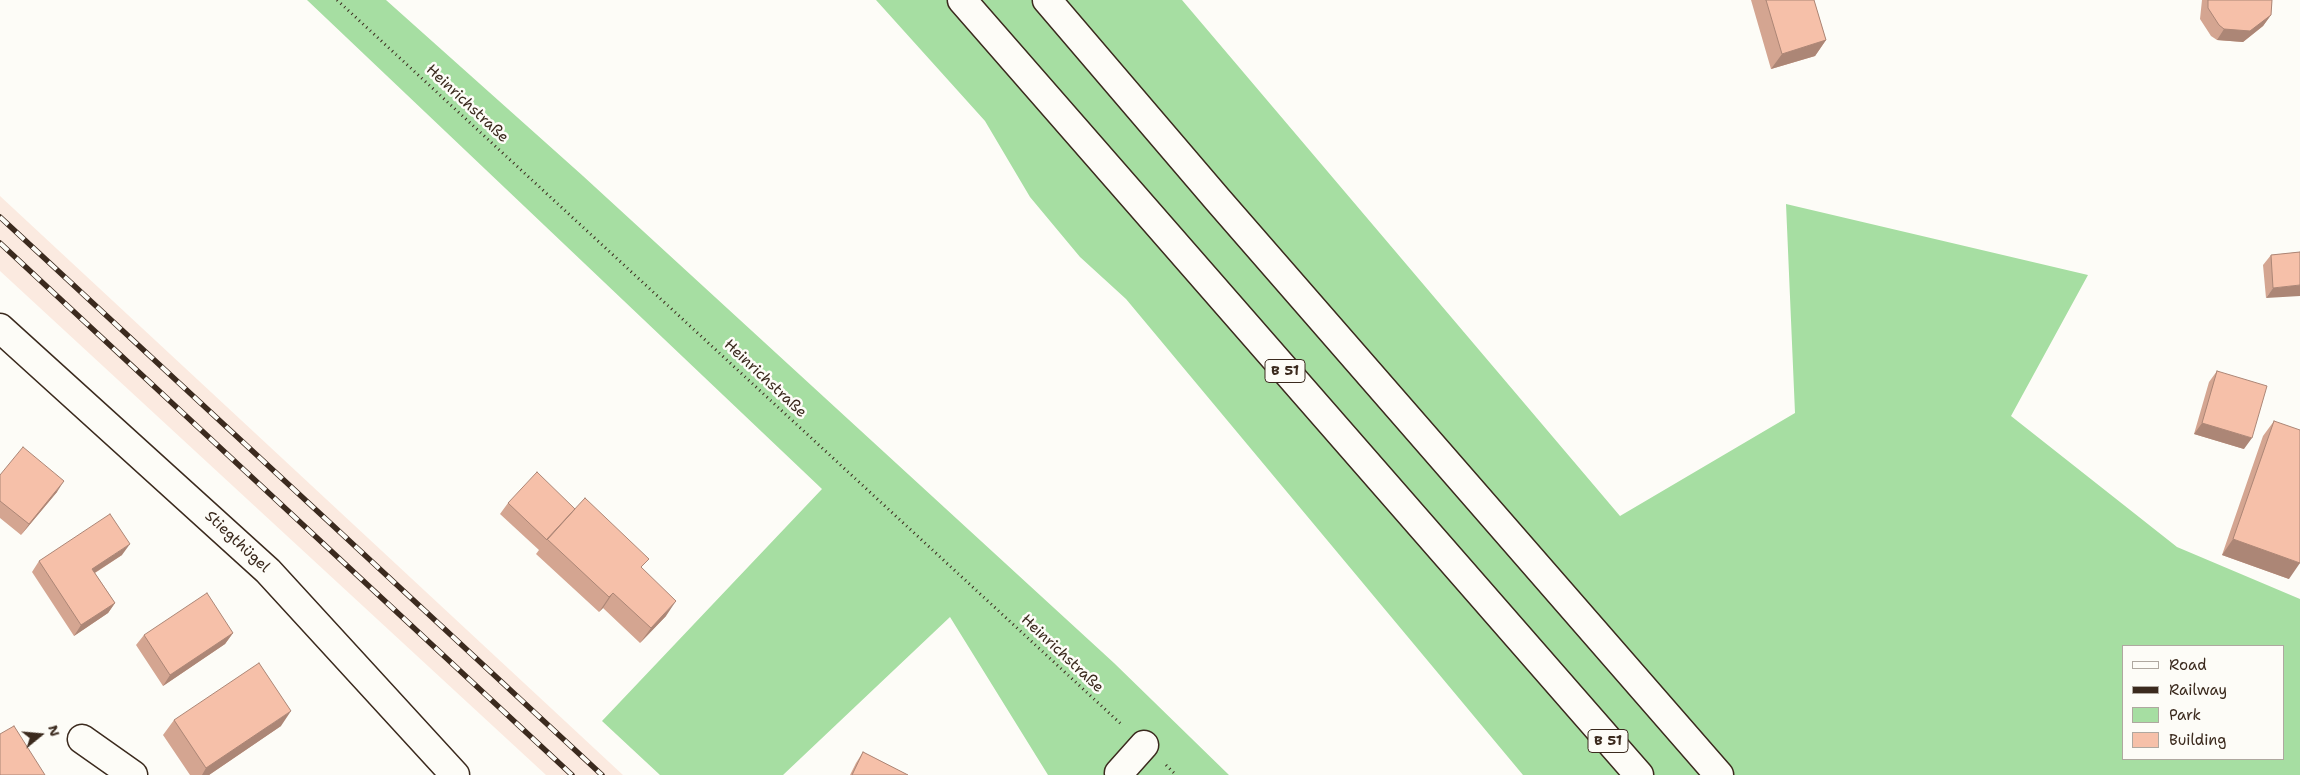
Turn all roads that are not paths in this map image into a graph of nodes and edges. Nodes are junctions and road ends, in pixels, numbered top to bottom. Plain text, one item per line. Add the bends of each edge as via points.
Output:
1 (962, 0) edge
2 (1047, 0) edge
3 (0, 328) edge
4 (1577, 706) junction
5 (82, 739) dead end
6 (1144, 745) road end
7 (1119, 773) dead end
8 (133, 775) edge
9 (455, 775) edge
10 (1614, 775) edge
11 (1639, 775) edge
12 (1719, 775) edge

1 - 4 main road, B 51
2 - 12 main road
3 - 9 main road, Stiegthügel via 268,571
4 - 10 main road
4 - 11 main road, B 51
5 - 8 main road
6 - 7 main road

